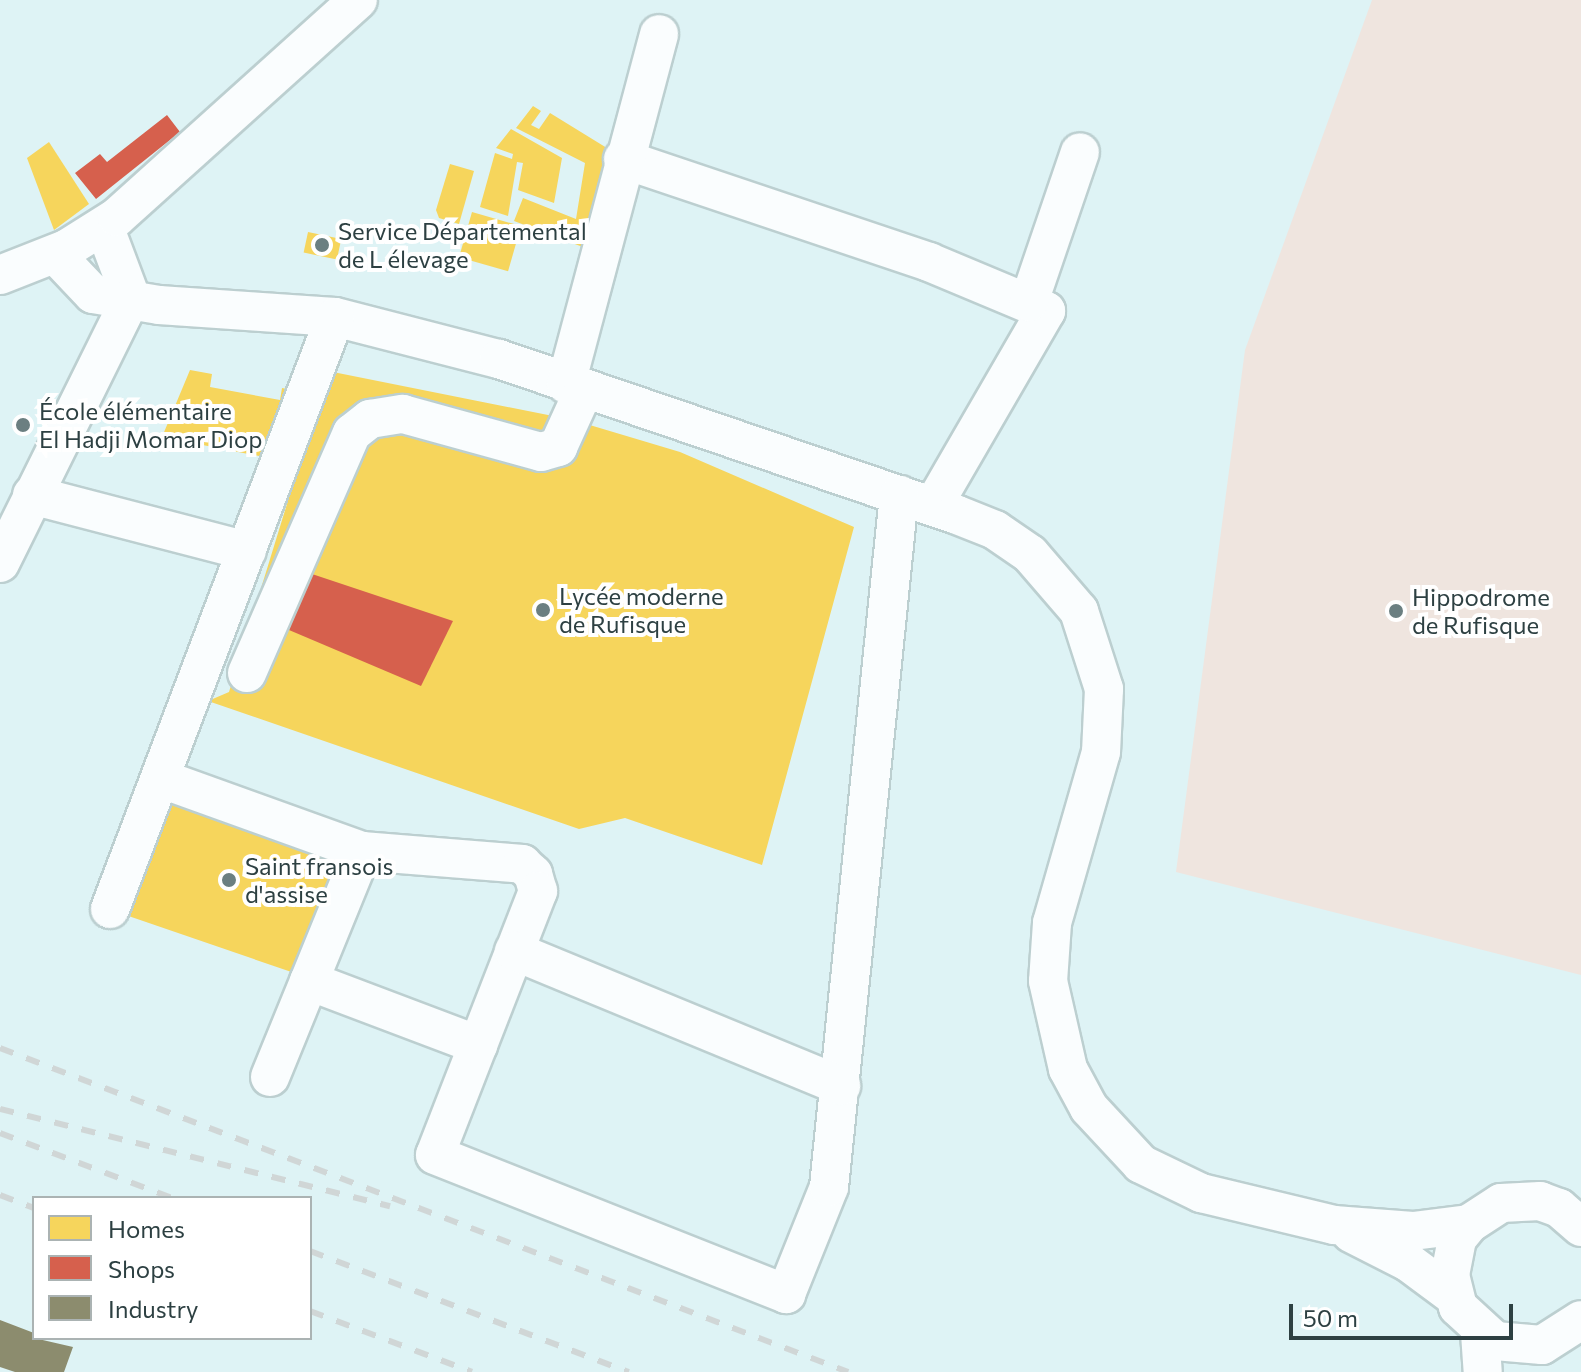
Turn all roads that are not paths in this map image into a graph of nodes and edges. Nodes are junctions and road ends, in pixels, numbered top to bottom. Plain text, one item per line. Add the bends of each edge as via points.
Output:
1 (358, 0) edge
2 (659, 34) dead end
3 (1080, 152) dead end
4 (623, 159) junction
5 (104, 226) junction
6 (55, 254) junction
7 (0, 275) edge
8 (131, 298) junction
9 (1029, 302) junction
10 (335, 317) junction
11 (575, 387) junction
12 (32, 495) junction
13 (916, 500) junction
14 (247, 551) junction
15 (0, 563) edge
16 (247, 673) dead end
17 (162, 779) junction
18 (362, 851) junction
19 (110, 909) dead end
20 (514, 951) junction
21 (309, 981) junction
22 (478, 1045) junction
23 (270, 1077) dead end
24 (841, 1086) junction
25 (1469, 1224) junction
26 (1334, 1225) junction
27 (1581, 1227) edge
28 (1454, 1296) junction
29 (1480, 1333) junction
30 (1560, 1341) edge
31 (1483, 1372) edge

1 - 5 street via 181,165
2 - 4 street
3 - 9 street
4 - 9 street via 929,262
4 - 11 street
5 - 6 street
5 - 8 street
6 - 7 street
6 - 8 street via 93,294
8 - 10 street via 159,305
8 - 12 street
9 - 13 street via 1046,311
10 - 11 street via 499,359
10 - 14 street
11 - 13 street
11 - 16 street via 558,447 541,452 403,414 370,419 352,433
12 - 14 street
12 - 15 street
13 - 24 street
13 - 26 street via 995,530 1030,554 1079,611 1095,652 1104,689 1101,752 1052,923 1048,981 1068,1069 1089,1108 1114,1140 1171,1182
14 - 17 street
17 - 18 street
17 - 19 street
18 - 20 street via 522,864 533,874 538,891
18 - 21 street
20 - 22 street
20 - 24 street
21 - 22 street
21 - 23 street
22 - 24 street via 435,1155 786,1294 829,1187
25 - 26 street via 1413,1231
25 - 27 street via 1501,1203 1521,1199 1559,1208
25 - 28 street via 1451,1258
26 - 28 street via 1408,1262
28 - 29 street
29 - 30 street via 1511,1346
29 - 31 street

